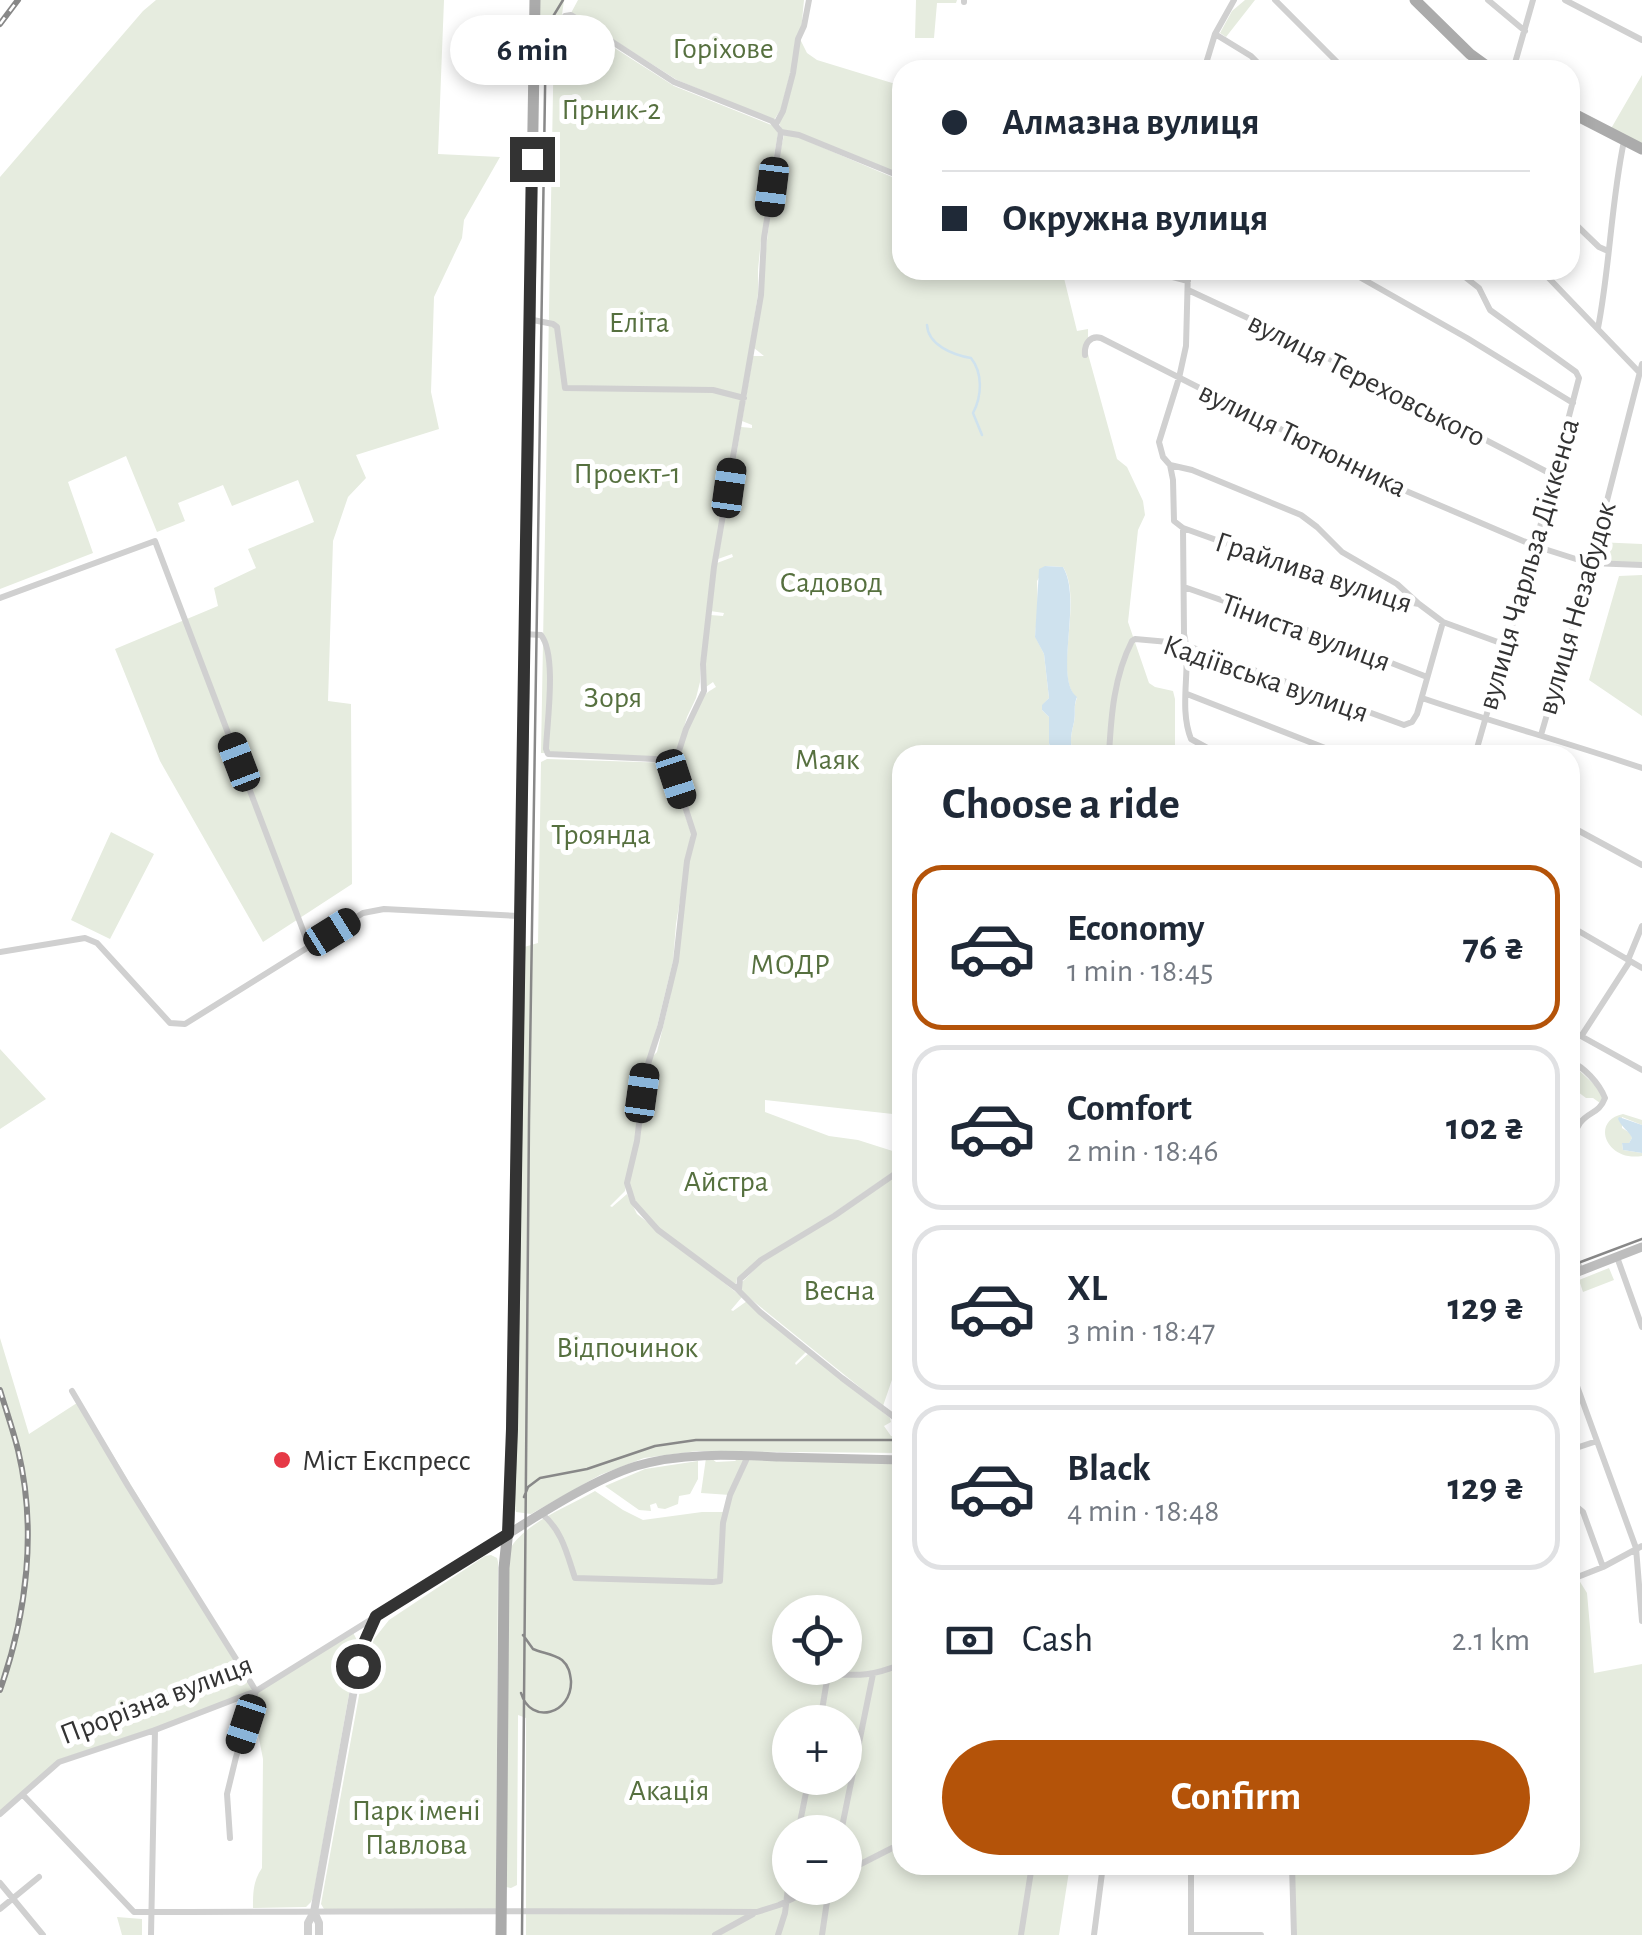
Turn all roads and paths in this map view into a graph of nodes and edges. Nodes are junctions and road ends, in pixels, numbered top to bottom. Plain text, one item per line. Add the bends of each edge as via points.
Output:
1 (535, 0) edge
2 (809, 0) edge
3 (1234, 0) edge
4 (1276, 0) edge
5 (1415, 0) edge
6 (1488, 0) edge
7 (1534, 0) edge
8 (1565, 0) edge
9 (1525, 31) junction
10 (1214, 34) junction
11 (1642, 40) edge
12 (534, 45) junction
13 (1207, 60) edge
14 (1255, 60) edge
15 (1334, 60) edge
16 (1478, 60) edge
17 (1517, 60) edge
18 (1580, 117) edge
19 (779, 128) junction
20 (1624, 140) junction
21 (1642, 150) edge
22 (892, 175) edge
23 (1580, 228) edge
24 (1608, 251) junction
25 (1172, 280) edge
26 (1188, 280) edge
27 (1364, 280) edge
28 (1468, 280) edge
29 (1551, 280) edge
30 (1188, 286) junction
31 (528, 319) junction
32 (1598, 328) junction
33 (1084, 355) dead end
34 (1641, 368) edge
35 (1179, 378) junction
36 (744, 398) junction
37 (1573, 402) junction
38 (1170, 465) junction
39 (1554, 475) junction
40 (1183, 528) junction
41 (1535, 546) junction
42 (1591, 562) junction
43 (1642, 565) edge
44 (1184, 587) junction
45 (0, 598) edge
46 (1419, 604) junction
47 (1443, 622) junction
48 (524, 634) junction
49 (1506, 645) junction
50 (1187, 646) junction
51 (1427, 677) junction
52 (1187, 694) junction
53 (1422, 698) junction
54 (1484, 720) junction
55 (1541, 734) junction
56 (1110, 745) edge
57 (1202, 745) edge
58 (1317, 745) edge
59 (1477, 745) edge
60 (1574, 745) edge
61 (1580, 747) edge
62 (676, 760) junction
63 (1642, 768) edge
64 (1580, 831) edge
65 (1642, 865) edge
66 (519, 916) junction
67 (1642, 926) edge
68 (1580, 932) edge
69 (309, 946) junction
70 (0, 952) edge
71 (1629, 960) junction
72 (1642, 968) edge
73 (1582, 1035) joint
74 (1580, 1066) edge
75 (1642, 1070) edge
76 (1580, 1123) edge
77 (892, 1176) edge
78 (1642, 1247) edge
79 (1618, 1257) junction
80 (1580, 1271) edge
81 (742, 1294) junction
82 (1642, 1327) edge
83 (72, 1391) dead end
84 (1580, 1394) edge
85 (892, 1415) edge
86 (1597, 1441) junction
87 (1580, 1447) edge
88 (748, 1456) junction
89 (892, 1460) edge
90 (1580, 1510) edge
91 (542, 1514) junction
92 (508, 1534) junction
93 (1639, 1547) edge
94 (1603, 1567) junction
95 (1580, 1576) edge
96 (376, 1616) junction
97 (1642, 1621) edge
98 (892, 1667) edge
99 (873, 1674) junction
100 (256, 1691) junction
101 (823, 1705) edge
102 (155, 1730) junction
103 (23, 1795) junction
104 (0, 1814) edge
105 (844, 1815) edge
106 (230, 1838) dead end
107 (892, 1848) edge
108 (862, 1863) edge
109 (1030, 1875) edge
110 (1102, 1875) edge
111 (1191, 1875) edge
112 (1292, 1875) edge
113 (40, 1877) dead end
114 (0, 1883) edge
115 (13, 1898) junction
116 (777, 1905) edge
117 (785, 1905) edge
118 (826, 1905) edge
119 (0, 1909) edge
120 (152, 1912) junction
121 (314, 1912) junction
122 (757, 1912) junction
123 (501, 1913) junction
124 (44, 1935) edge
125 (151, 1935) edge
126 (308, 1935) edge
127 (319, 1935) edge
128 (501, 1935) edge
129 (715, 1935) edge
130 (778, 1935) edge
131 (822, 1935) edge
132 (1021, 1935) edge
133 (1094, 1935) edge
134 (1191, 1935) edge
135 (1261, 1935) edge
136 (1294, 1935) edge

1 - 12 main road
2 - 19 street
3 - 10 street
4 - 15 street
5 - 16 main road
6 - 9 street
7 - 9 street
8 - 11 street
9 - 17 street
10 - 13 street
10 - 14 street
12 - 19 street via 546,44 571,15 674,82
12 - 31 main road
18 - 20 main road
19 - 22 street
19 - 36 street
20 - 21 main road
20 - 24 street
23 - 24 street
24 - 32 street
25 - 30 street, вулиця Тереховського
26 - 30 street
27 - 37 street
28 - 37 street, вулиця Чарльза Діккенса via 1490,310 1578,374
29 - 32 street
30 - 35 street, Грайлива вулиця
30 - 39 street, вулиця Тереховського
31 - 36 street via 557,328 565,388 713,390
31 - 48 main road
32 - 34 street
33 - 35 street, вулиця Тютюнника via 1088,341 1102,338
34 - 42 street, вулиця Незабудок
35 - 38 street, Грайлива вулиця via 1159,442
35 - 41 street, вулиця Тютюнника via 1385,482
36 - 62 street via 714,568 704,691
37 - 39 street, вулиця Чарльза Діккенса
38 - 40 street, Грайлива вулиця via 1174,521
38 - 46 street via 1308,519 1342,552
39 - 41 street, вулиця Чарльза Діккенса
40 - 44 street, Тіниста вулиця
40 - 46 street, Грайлива вулиця via 1350,588
41 - 42 street, вулиця Тютюнника
41 - 49 street, вулиця Чарльза Діккенса
42 - 43 street, вулиця Тютюнника
42 - 55 street, вулиця Незабудок
44 - 50 street, Тіниста вулиця
44 - 51 street, Тіниста вулиця
45 - 69 street via 156,541
46 - 47 street, Грайлива вулиця
47 - 49 street, Грайлива вулиця
47 - 51 street
48 - 62 street via 546,642 548,754
48 - 66 main road
49 - 54 street, вулиця Чарльза Діккенса
50 - 52 street, Тіниста вулиця
50 - 53 street, Кадіївська вулиця via 1404,725
50 - 56 street, Кадіївська вулиця via 1132,640 1121,665
51 - 53 street
52 - 57 street, Тіниста вулиця via 1187,724
52 - 58 street
53 - 54 street
54 - 55 street
54 - 59 street, вулиця Чарльза Діккенса
55 - 60 street
61 - 63 street
62 - 81 street via 694,834 676,960 645,1073 627,1183 633,1202 658,1230
64 - 65 street
66 - 69 street via 372,910
66 - 92 main road
67 - 71 street
68 - 71 street
69 - 70 street via 185,1024 170,1022 97,942 85,938
71 - 72 street
71 - 73 street
73 - 75 street
74 - 76 street via 1604,1098
77 - 81 street via 761,1260 740,1280
78 - 79 main road
79 - 80 main road
79 - 82 street
81 - 85 street
83 - 100 street
84 - 86 street
86 - 87 street
86 - 93 street
88 - 89 main road, Прорізна вулиця
88 - 91 main road, Прорізна вулиця via 646,1463
88 - 91 street via 723,1523 720,1581 575,1578 559,1532
90 - 94 street
91 - 92 main road, Прорізна вулиця
92 - 96 street, Прорізна вулиця
92 - 123 main road
93 - 94 street
93 - 97 street
94 - 95 street
96 - 100 street, Прорізна вулиця
96 - 121 street via 358,1666
98 - 99 street
99 - 101 street via 828,1674
99 - 105 street
100 - 102 street, Прорізна вулиця
100 - 106 street via 227,1794
102 - 103 street, Прорізна вулиця via 59,1762
102 - 120 street
103 - 104 street, Прорізна вулиця
103 - 120 street via 134,1912
107 - 108 street
109 - 132 street
110 - 133 street
111 - 134 street
112 - 136 street
113 - 115 street
114 - 115 street
115 - 119 street
115 - 124 street
116 - 122 street
117 - 130 street
118 - 131 street
120 - 121 street
120 - 125 street
121 - 123 street
121 - 126 street
121 - 127 street
122 - 123 street
122 - 129 street
123 - 128 main road
134 - 135 street

